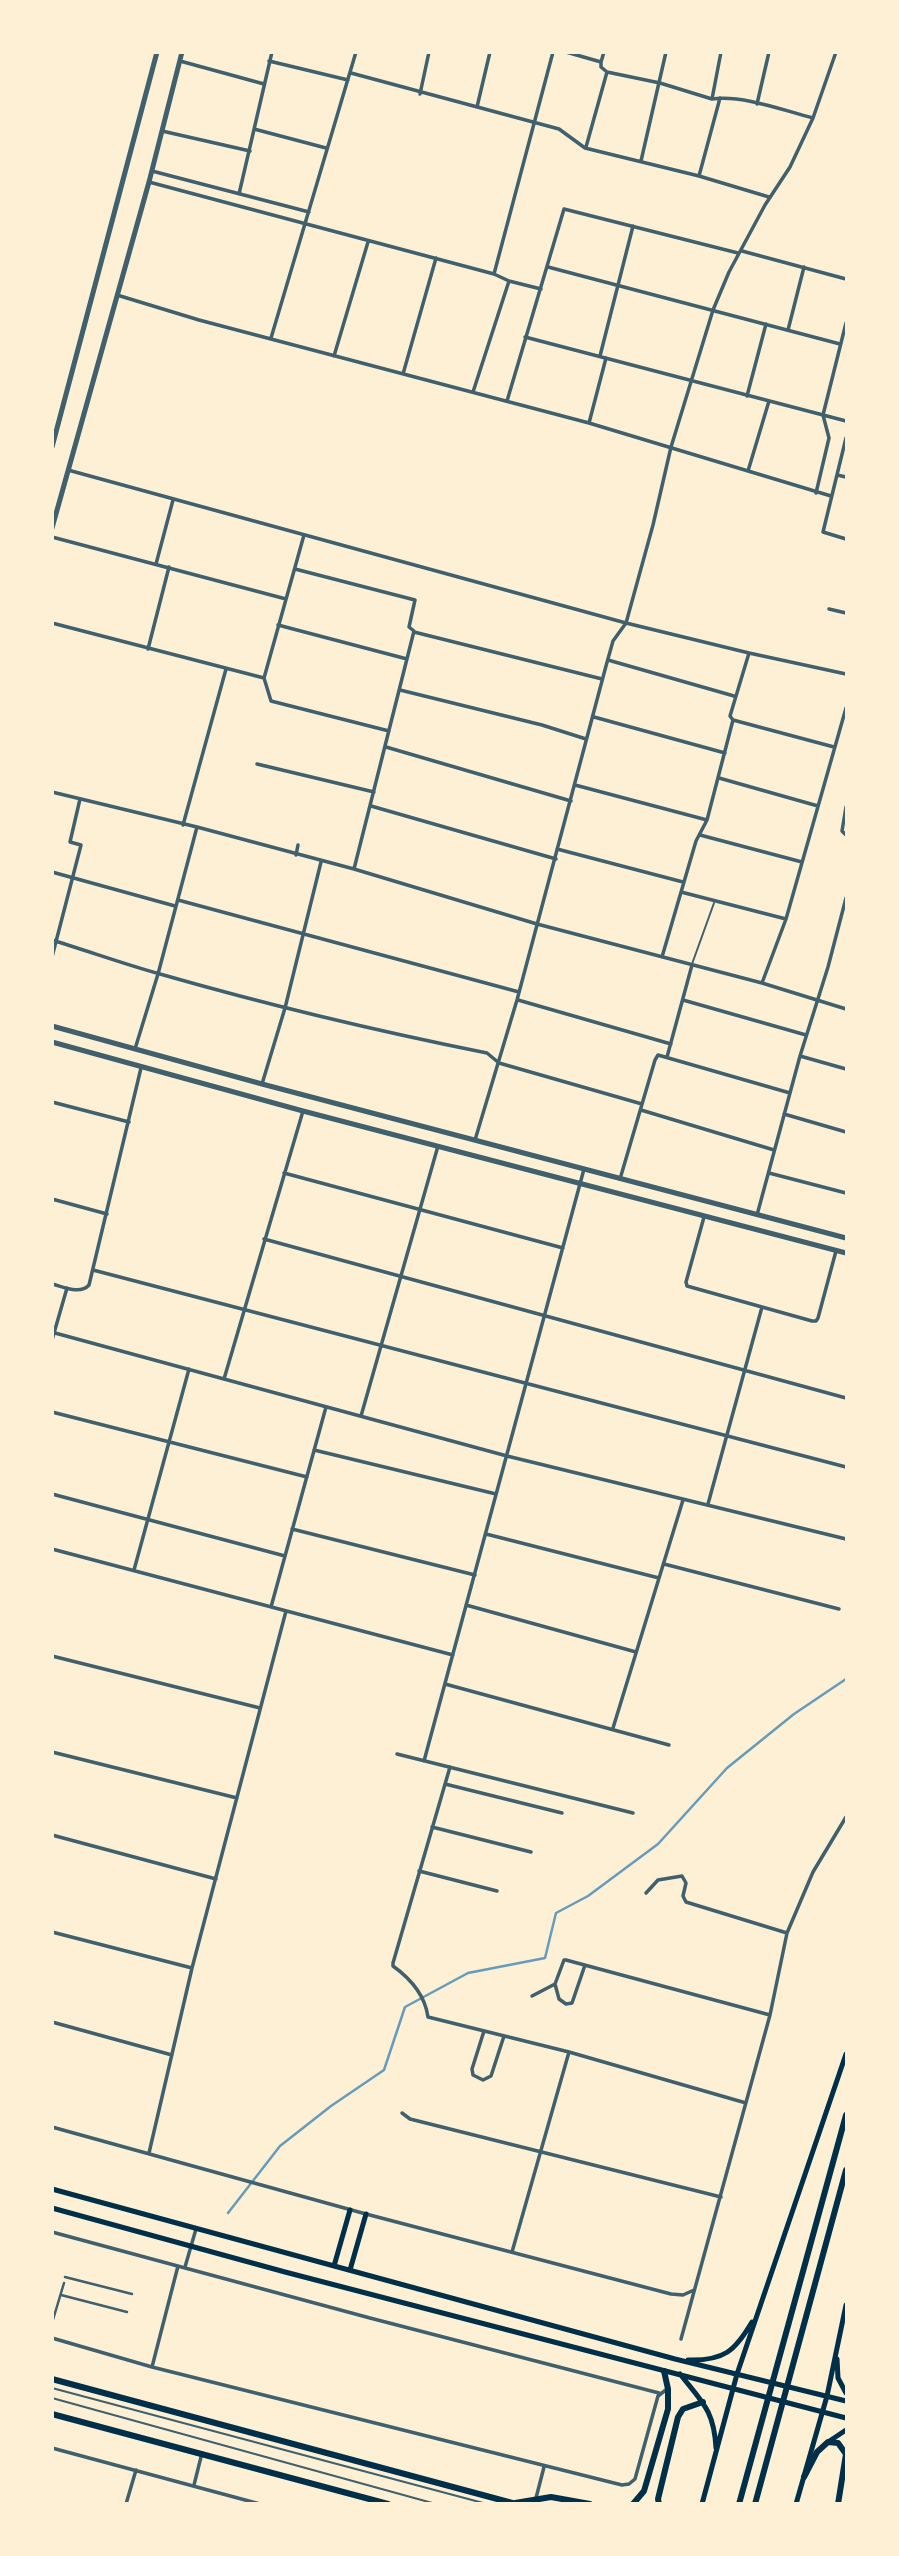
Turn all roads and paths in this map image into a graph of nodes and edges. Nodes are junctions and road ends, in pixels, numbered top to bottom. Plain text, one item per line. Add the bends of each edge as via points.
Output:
1 (157, 52) edge
2 (182, 52) edge
3 (272, 52) edge
4 (356, 52) edge
5 (429, 52) edge
6 (490, 52) edge
7 (553, 52) edge
8 (566, 52) edge
9 (604, 52) edge
10 (666, 52) edge
11 (721, 52) edge
12 (769, 52) edge
13 (836, 52) edge
14 (180, 61) junction
15 (270, 61) junction
16 (601, 62) junction
17 (607, 72) junction
18 (351, 73) junction
19 (348, 80) junction
20 (660, 83) junction
21 (264, 84) junction
22 (420, 93) junction
23 (720, 98) junction
24 (712, 99) junction
25 (757, 104) junction
26 (477, 107) junction
27 (813, 118) junction
28 (533, 123) junction
29 (254, 129) junction
30 (162, 131) junction
31 (326, 148) junction
32 (585, 148) junction
33 (250, 151) junction
34 (641, 161) junction
35 (152, 171) junction
36 (699, 176) junction
37 (149, 182) junction
38 (239, 194) junction
39 (770, 197) junction
40 (309, 212) junction
41 (306, 223) junction
42 (633, 226) junction
43 (368, 242) junction
44 (740, 252) junction
45 (436, 258) junction
46 (548, 267) junction
47 (804, 267) junction
48 (494, 274) junction
49 (846, 279) edge
50 (509, 281) junction
51 (619, 285) junction
52 (541, 289) junction
53 (117, 295) junction
54 (713, 310) junction
55 (846, 323) edge
56 (766, 324) junction
57 (788, 330) junction
58 (525, 337) junction
59 (271, 338) junction
60 (840, 344) junction
61 (334, 356) junction
62 (600, 356) junction
63 (606, 358) junction
64 (402, 375) junction
65 (689, 382) junction
66 (473, 393) junction
67 (747, 396) junction
68 (507, 401) junction
69 (769, 401) junction
70 (823, 415) junction
71 (846, 421) edge
72 (589, 423) junction
73 (846, 438) edge
74 (52, 447) edge
75 (671, 447) junction
76 (68, 470) junction
77 (748, 471) junction
78 (837, 475) junction
79 (846, 477) edge
80 (816, 493) junction
81 (831, 495) junction
82 (173, 500) junction
83 (53, 524) edge
84 (304, 535) junction
85 (52, 537) edge
86 (846, 539) edge
87 (156, 564) junction
88 (169, 567) junction
89 (295, 569) junction
90 (286, 599) junction
91 (829, 608) dead end
92 (846, 613) edge
93 (52, 623) edge
94 (626, 623) junction
95 (278, 625) junction
96 (414, 632) junction
97 (148, 649) junction
98 (749, 653) junction
99 (407, 659) junction
100 (608, 660) junction
101 (226, 669) junction
102 (846, 674) edge
103 (264, 678) junction
104 (603, 679) junction
105 (400, 690) junction
106 (735, 696) junction
107 (846, 708) edge
108 (594, 717) junction
109 (732, 718) junction
110 (389, 731) junction
111 (586, 739) junction
112 (386, 747) junction
113 (834, 747) junction
114 (725, 753) junction
115 (257, 764) dead end
116 (719, 778) junction
117 (575, 785) junction
118 (52, 792) edge
119 (374, 792) junction
120 (80, 799) junction
121 (571, 801) junction
122 (371, 806) junction
123 (818, 806) junction
124 (846, 807) edge
125 (707, 820) junction
126 (183, 825) junction
127 (197, 827) junction
128 (700, 835) junction
129 (846, 835) edge
130 (298, 845) dead end
131 (557, 849) junction
132 (296, 855) junction
133 (556, 859) junction
134 (321, 862) junction
135 (803, 862) junction
136 (354, 869) junction
137 (52, 872) edge
138 (73, 880) junction
139 (683, 882) junction
140 (681, 892) junction
141 (846, 898) edge
142 (178, 900) junction
143 (715, 901) junction
144 (175, 906) junction
145 (786, 919) junction
146 (537, 924) junction
147 (303, 935) junction
148 (55, 941) edge
149 (52, 957) edge
150 (662, 957) junction
151 (692, 965) junction
152 (158, 974) junction
153 (762, 983) junction
154 (519, 992) junction
155 (517, 1000) junction
156 (683, 1000) junction
157 (818, 1002) junction
158 (285, 1008) junction
159 (846, 1009) edge
160 (52, 1026) edge
161 (806, 1035) junction
162 (52, 1042) edge
163 (671, 1044) junction
164 (135, 1049) junction
165 (800, 1056) junction
166 (667, 1057) junction
167 (499, 1063) junction
168 (142, 1066) junction
169 (846, 1069) edge
170 (262, 1084) junction
171 (790, 1093) junction
172 (52, 1102) edge
173 (642, 1104) junction
174 (640, 1110) junction
175 (303, 1111) junction
176 (784, 1114) junction
177 (129, 1122) junction
178 (846, 1132) edge
179 (475, 1140) junction
180 (438, 1146) junction
181 (774, 1150) junction
182 (584, 1169) junction
183 (284, 1173) junction
184 (769, 1173) junction
185 (620, 1179) junction
186 (580, 1184) junction
187 (846, 1194) edge
188 (52, 1199) edge
189 (420, 1210) junction
190 (107, 1214) junction
191 (757, 1215) junction
192 (704, 1217) junction
193 (846, 1238) edge
194 (264, 1239) junction
195 (563, 1248) junction
196 (836, 1251) junction
197 (846, 1253) edge
198 (93, 1270) junction
199 (401, 1276) junction
200 (52, 1284) edge
201 (67, 1288) junction
202 (762, 1307) junction
203 (244, 1310) junction
204 (545, 1315) junction
205 (55, 1333) junction
206 (52, 1340) edge
207 (381, 1345) junction
208 (189, 1369) junction
209 (745, 1370) junction
210 (224, 1379) junction
211 (527, 1383) junction
212 (846, 1398) edge
213 (326, 1406) junction
214 (52, 1412) edge
215 (361, 1416) junction
216 (727, 1435) junction
217 (169, 1442) junction
218 (314, 1450) junction
219 (507, 1455) junction
220 (846, 1466) edge
221 (307, 1477) junction
222 (52, 1494) edge
223 (496, 1494) junction
224 (684, 1499) junction
225 (708, 1505) junction
226 (148, 1520) junction
227 (292, 1529) junction
228 (486, 1534) junction
229 (846, 1539) edge
230 (52, 1549) edge
231 (285, 1556) junction
232 (664, 1564) junction
233 (133, 1571) junction
234 (475, 1575) junction
235 (659, 1578) junction
236 (466, 1605) junction
237 (271, 1607) junction
238 (839, 1609) dead end
239 (286, 1611) junction
240 (636, 1653) junction
241 (52, 1656) edge
242 (453, 1656) junction
243 (445, 1684) junction
244 (260, 1708) junction
245 (613, 1728) junction
246 (669, 1745) dead end
247 (52, 1752) edge
248 (397, 1754) dead end
249 (424, 1761) junction
250 (450, 1767) junction
251 (445, 1784) junction
252 (237, 1798) junction
253 (562, 1813) dead end
254 (633, 1813) dead end
255 (846, 1817) edge
256 (432, 1828) junction
257 (52, 1835) edge
258 (531, 1852) dead end
259 (419, 1871) junction
260 (216, 1879) junction
261 (497, 1891) dead end
262 (646, 1893) dead end
263 (52, 1932) edge
264 (787, 1933) junction
265 (585, 1965) junction
266 (192, 1968) junction
267 (555, 1984) junction
268 (532, 1996) dead end
269 (770, 2015) junction
270 (52, 2022) edge
271 (484, 2031) junction
272 (504, 2036) junction
273 (569, 2052) junction
274 (846, 2054) edge
275 (172, 2055) junction
276 (746, 2103) junction
277 (402, 2113) dead end
278 (846, 2115) edge
279 (52, 2127) edge
280 (540, 2152) junction
281 (149, 2153) junction
282 (846, 2170) edge
283 (52, 2189) edge
284 (722, 2197) junction
285 (52, 2208) edge
286 (350, 2210) junction
287 (366, 2214) junction
288 (196, 2227) junction
289 (52, 2232) edge
290 (191, 2247) junction
291 (512, 2253) junction
292 (178, 2266) junction
293 (334, 2266) junction
294 (184, 2267) junction
295 (350, 2270) junction
296 (65, 2277) dead end
297 (64, 2283) dead end
298 (694, 2290) junction
299 (132, 2294) dead end
300 (61, 2295) junction
301 (846, 2305) edge
302 (127, 2312) dead end
303 (757, 2313) junction
304 (52, 2323) edge
305 (52, 2338) edge
306 (681, 2339) dead end
307 (837, 2353) junction
308 (675, 2359) junction
309 (152, 2367) junction
310 (664, 2371) junction
311 (680, 2374) junction
312 (737, 2374) junction
313 (52, 2379) edge
314 (52, 2388) edge
315 (668, 2389) junction
316 (733, 2390) junction
317 (660, 2393) junction
318 (846, 2393) edge
319 (827, 2396) junction
320 (52, 2398) edge
321 (846, 2401) edge
322 (703, 2402) junction
323 (822, 2412) junction
324 (52, 2414) edge
325 (846, 2418) edge
326 (846, 2430) edge
327 (828, 2442) junction
328 (52, 2448) edge
329 (203, 2453) junction
330 (716, 2454) junction
331 (544, 2467) junction
332 (136, 2470) junction
333 (804, 2477) junction
334 (194, 2485) junction
335 (536, 2498) junction
336 (368, 2501) edge
337 (516, 2503) edge
338 (126, 2504) edge
339 (260, 2504) edge
340 (388, 2504) edge
341 (436, 2504) edge
342 (487, 2504) edge
343 (590, 2504) edge
344 (633, 2504) edge
345 (659, 2504) edge
346 (702, 2504) edge
347 (739, 2504) edge
348 (755, 2504) edge
349 (796, 2504) edge
350 (838, 2504) edge

1 - 74 street
2 - 14 street
3 - 15 street
4 - 18 street
5 - 22 street
6 - 26 street
7 - 28 street
8 - 16 street
9 - 16 street
10 - 20 street
11 - 24 street
12 - 25 street
13 - 27 street
14 - 21 street
14 - 30 street
15 - 19 street
15 - 21 street
16 - 17 street
17 - 20 street
17 - 32 street
18 - 19 street
18 - 22 street
19 - 31 street
20 - 24 street
20 - 34 street
21 - 29 street
22 - 26 street
23 - 24 street
23 - 25 street
23 - 36 street
25 - 27 street
26 - 28 street
27 - 39 street
28 - 32 street via 559,129
28 - 48 street
29 - 31 street
29 - 33 street
30 - 33 street
30 - 35 street
31 - 40 street
32 - 34 street
33 - 38 street
34 - 36 street
35 - 37 street
35 - 38 street
36 - 39 street
37 - 41 street
37 - 53 street
38 - 40 street
39 - 44 street
40 - 41 street
41 - 43 street
41 - 59 street
42 - 44 street
42 - 46 street via 564,209
42 - 51 street
43 - 45 street
43 - 61 street
44 - 47 street
44 - 54 street
45 - 48 street
45 - 64 street
46 - 51 street
46 - 52 street
47 - 49 street
47 - 57 street
48 - 50 street
50 - 52 street
50 - 66 street
51 - 54 street
51 - 62 street
52 - 58 street
53 - 59 street
53 - 76 street
54 - 56 street
54 - 65 street
55 - 60 street
56 - 57 street
56 - 67 street
57 - 60 street
58 - 62 street
58 - 68 street
59 - 61 street
60 - 70 street
61 - 64 street
62 - 63 street
63 - 65 street
63 - 72 street
64 - 66 street
65 - 67 street
65 - 75 street
66 - 68 street
67 - 69 street
68 - 72 street
69 - 70 street
69 - 77 street
70 - 71 street
70 - 80 street via 829,438
72 - 75 street
73 - 78 street
75 - 77 street
75 - 94 street
76 - 82 street
76 - 83 street
77 - 80 street
78 - 79 street
78 - 81 street
80 - 81 street
81 - 86 street via 823,532
82 - 84 street
82 - 87 street
84 - 89 street
84 - 94 street
85 - 87 street
87 - 88 street
88 - 90 street
88 - 97 street
89 - 90 street
89 - 96 street via 415,600 409,627
90 - 95 street
91 - 92 street
93 - 97 street
94 - 98 street
94 - 100 street via 613,641
95 - 99 street
95 - 103 street
96 - 99 street
96 - 104 street
97 - 101 street
98 - 102 street
98 - 106 street
99 - 105 street
100 - 104 street
100 - 106 street
101 - 103 street
101 - 126 street
103 - 110 street via 271,701
104 - 108 street
105 - 110 street
105 - 111 street
106 - 109 street
107 - 113 street
108 - 111 street
108 - 114 street
109 - 113 street
109 - 114 street
110 - 112 street
111 - 117 street
112 - 119 street
112 - 121 street
113 - 123 street
114 - 116 street
115 - 119 street
116 - 123 street
116 - 125 street
117 - 121 street
117 - 125 street
118 - 120 street
119 - 122 street
120 - 126 street
120 - 138 street via 70,842 81,845
121 - 131 street
122 - 133 street
122 - 136 street
123 - 135 street
124 - 129 street via 842,831
125 - 128 street
126 - 127 street
127 - 132 street
127 - 142 street
128 - 135 street
128 - 139 street
130 - 132 street
131 - 133 street
131 - 139 street
132 - 134 street
133 - 146 street
134 - 136 street
134 - 147 street
135 - 145 street
136 - 146 street
137 - 138 street
138 - 144 street
138 - 148 street
139 - 140 street
140 - 143 street
140 - 150 street
141 - 157 street
142 - 144 street
142 - 147 street
143 - 145 street
143 - 151 lane
144 - 152 street
145 - 153 street
146 - 150 street
146 - 154 street
147 - 154 street
147 - 158 street
148 - 149 street
148 - 152 street
150 - 151 street
151 - 153 street
151 - 156 street
152 - 158 street
152 - 164 street
153 - 157 street
154 - 155 street
155 - 163 street
155 - 167 street
156 - 161 street
156 - 163 street
157 - 159 street
157 - 161 street
158 - 167 street via 487,1053
158 - 170 street
160 - 164 street
161 - 165 street
162 - 168 street
163 - 166 street
164 - 170 street
165 - 169 street
165 - 171 street
166 - 171 street
166 - 173 street via 658,1055 655,1060
167 - 173 street
167 - 179 street
168 - 175 street
168 - 177 street
170 - 179 street
171 - 176 street
172 - 177 street
173 - 174 street
174 - 181 street
174 - 185 street
175 - 180 street
175 - 183 street
176 - 178 street
176 - 181 street
177 - 190 street
179 - 182 street
180 - 186 street
180 - 189 street
181 - 184 street
182 - 185 street
182 - 186 street
183 - 189 street
183 - 194 street
184 - 187 street
184 - 191 street
185 - 191 street
186 - 192 street
186 - 195 street
188 - 190 street
189 - 195 street
189 - 199 street
190 - 198 street
191 - 193 street
192 - 196 street
192 - 202 street via 686,1284
194 - 199 street
194 - 203 street
195 - 204 street
196 - 197 street
196 - 202 street via 816,1321
198 - 201 street via 85,1289
198 - 203 street
199 - 204 street
199 - 207 street
200 - 201 street
201 - 205 street
202 - 209 street
203 - 207 street
203 - 210 street
204 - 209 street
204 - 211 street
205 - 206 street
205 - 208 street
207 - 211 street
207 - 215 street
208 - 210 street
208 - 217 street
209 - 212 street
209 - 216 street
210 - 213 street
211 - 216 street
211 - 219 street
213 - 215 street
213 - 218 street
214 - 217 street
215 - 219 street
216 - 220 street
216 - 225 street
217 - 221 street
217 - 226 street
218 - 221 street
218 - 223 street
219 - 223 street
219 - 224 street
221 - 227 street
222 - 226 street
223 - 228 street
224 - 225 street
224 - 232 street
225 - 229 street
226 - 231 street
226 - 233 street
227 - 231 street
227 - 234 street
228 - 234 street
228 - 235 street
230 - 233 street
231 - 237 street
232 - 235 street
232 - 238 street
233 - 237 street
234 - 236 street
235 - 240 street
236 - 240 street
236 - 242 street
237 - 239 street
239 - 242 street
239 - 244 street
240 - 245 street
241 - 244 street
242 - 243 street
243 - 245 street
243 - 249 street
244 - 252 street
245 - 246 street
247 - 252 street
248 - 249 street
249 - 250 street
250 - 251 street
250 - 254 street
251 - 253 street
251 - 256 street
252 - 260 street
255 - 264 street via 813,1872
256 - 258 street
256 - 259 street
257 - 260 street
259 - 261 street
259 - 271 street via 393,1966 415,1986 428,2017
260 - 266 street
262 - 264 street via 658,1880 682,1877 686,1902
263 - 266 street
264 - 269 street
265 - 267 street via 564,1960
265 - 267 street via 572,2003 559,1999
265 - 269 street
266 - 275 street
267 - 268 street
269 - 276 street
270 - 275 street
271 - 272 street
271 - 272 street via 472,2069 473,2075 483,2080 491,2076
272 - 273 street
273 - 276 street
273 - 280 street
274 - 303 main road
275 - 281 street
276 - 284 street
277 - 280 street via 410,2119
278 - 347 main road
279 - 281 street
280 - 284 street
280 - 291 street
281 - 286 street
282 - 348 main road
283 - 288 main road
284 - 298 street
285 - 290 main road
286 - 287 street
286 - 293 main road
287 - 291 street
287 - 295 main road
288 - 290 street
288 - 293 main road
289 - 292 street
290 - 294 street
290 - 310 main road
291 - 298 street via 671,2294
292 - 294 street
292 - 309 street
293 - 295 main road
294 - 317 street
295 - 308 main road
296 - 299 street
297 - 300 street
298 - 306 street
300 - 302 street
300 - 304 street
301 - 307 main road
303 - 308 main road via 742,2339 724,2355 707,2361
303 - 312 main road
305 - 309 street
307 - 318 main road via 838,2378
307 - 319 main road
308 - 312 main road
309 - 331 street
310 - 311 main road
310 - 315 main road
311 - 316 main road
311 - 322 main road
312 - 316 main road
312 - 319 main road
313 - 337 main road
314 - 342 lane
315 - 317 street
315 - 344 main road via 668,2409 644,2491
316 - 323 main road
316 - 330 main road
317 - 331 street via 632,2483 622,2486
319 - 321 main road
319 - 323 main road
320 - 341 lane
322 - 330 main road via 715,2426
322 - 345 main road via 683,2409 678,2417
323 - 325 main road
323 - 333 main road
324 - 329 main road
326 - 327 main road
327 - 333 main road
327 - 350 main road via 838,2443 846,2454
328 - 332 street
329 - 334 street
329 - 336 main road
330 - 346 main road
331 - 335 street
332 - 334 street
332 - 338 street
333 - 349 main road
334 - 339 street
335 - 337 main road
335 - 343 main road
336 - 340 main road

